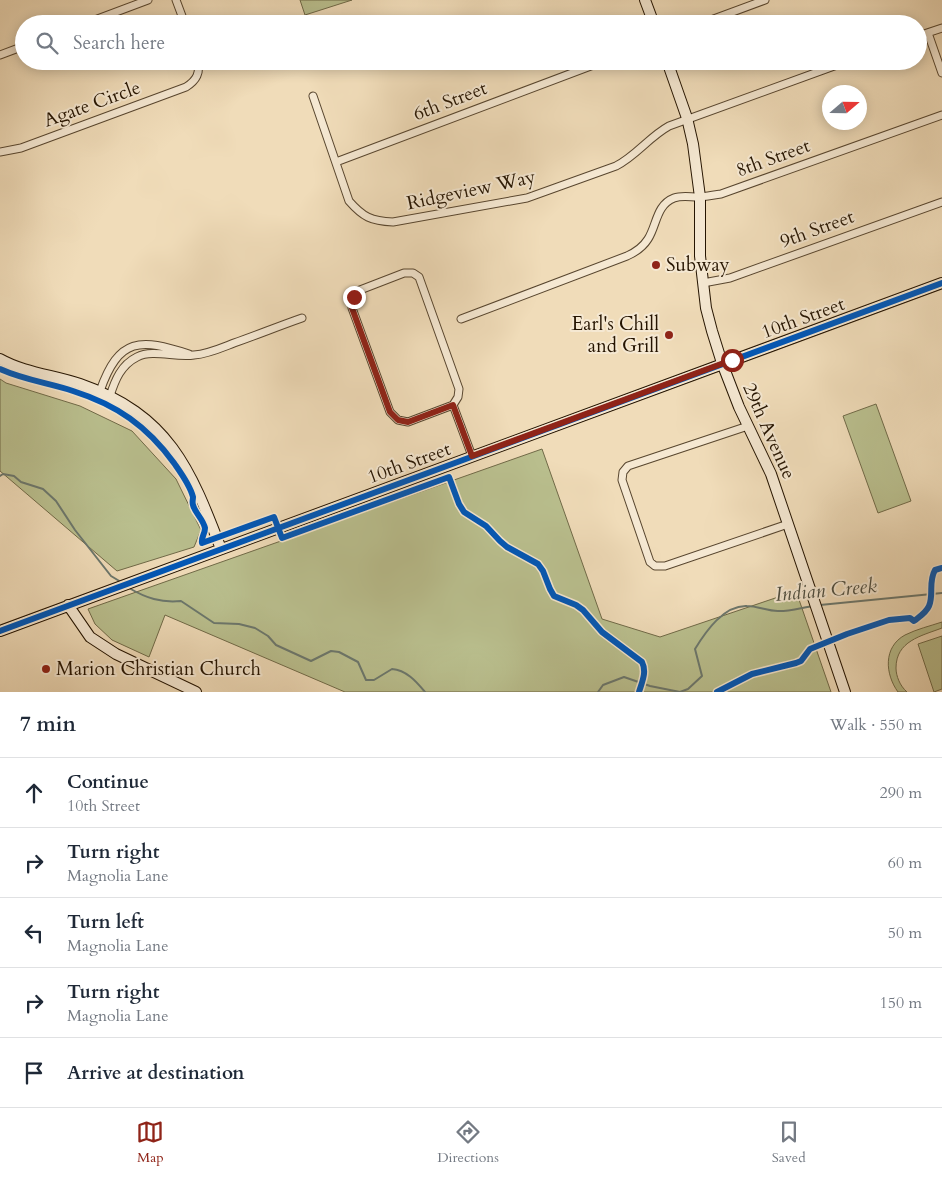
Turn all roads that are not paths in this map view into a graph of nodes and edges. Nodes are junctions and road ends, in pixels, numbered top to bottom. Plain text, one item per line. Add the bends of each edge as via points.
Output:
1 (148, 0) edge
2 (176, 0) edge
3 (645, 0) edge
4 (765, 0) edge
5 (108, 15) edge
6 (182, 15) edge
7 (651, 15) edge
8 (724, 15) edge
9 (942, 28) edge
10 (928, 33) joint
11 (15, 49) edge
12 (0, 54) edge
13 (199, 70) edge
14 (580, 70) edge
15 (670, 70) edge
16 (823, 70) edge
17 (942, 73) edge
18 (313, 96) dead end
19 (942, 115) edge
20 (687, 118) junction
21 (0, 152) edge
22 (336, 162) junction
23 (700, 197) junction
24 (942, 202) edge
25 (703, 283) junction
26 (942, 283) edge
27 (302, 318) dead end
28 (461, 319) dead end
29 (194, 355) junction
30 (0, 359) edge
31 (722, 363) junction
32 (100, 391) junction
33 (110, 396) junction
34 (453, 405) junction
35 (748, 426) junction
36 (472, 456) junction
37 (788, 524) junction
38 (221, 548) junction
39 (68, 605) junction
40 (0, 631) edge
41 (196, 692) edge
42 (845, 692) edge

1 - 5 street
2 - 6 street
3 - 7 street
4 - 8 street
9 - 10 street
10 - 17 street
11 - 12 street
13 - 21 street, Agate Circle via 194,82 186,87 21,148
14 - 22 street, 6th Street
15 - 20 street, 29th Avenue
16 - 20 street, Ridgeview Way
18 - 22 street, Ridgeview Way
19 - 23 street, 8th Street via 721,194
20 - 22 street, Ridgeview Way via 657,132 626,161 545,192 393,222 371,219 360,213 349,200
20 - 23 street, 29th Avenue
23 - 25 street, 29th Avenue
23 - 28 street, 8th Street via 684,196 665,203 639,250
24 - 25 street, 9th Street via 730,278
25 - 31 street, 29th Avenue via 706,308
26 - 31 street, 10th Street
27 - 29 street
29 - 32 street via 144,343 128,348 115,359
29 - 33 street via 138,356 124,366
30 - 32 street
31 - 35 street, 29th Avenue
31 - 36 street, 10th Street
32 - 33 street
33 - 38 street via 145,418 170,444 200,493
34 - 34 street via 460,389 419,277 404,273 360,290 354,297 352,308 390,412 398,420 408,422
34 - 36 street
35 - 37 street, 29th Avenue via 766,461
35 - 37 street via 628,466 623,472 622,480 650,562 655,566 665,566
36 - 38 street, 10th Street
37 - 42 street, 29th Avenue
38 - 39 street, 10th Street
39 - 40 street, 10th Street
39 - 41 street via 90,637 116,654

